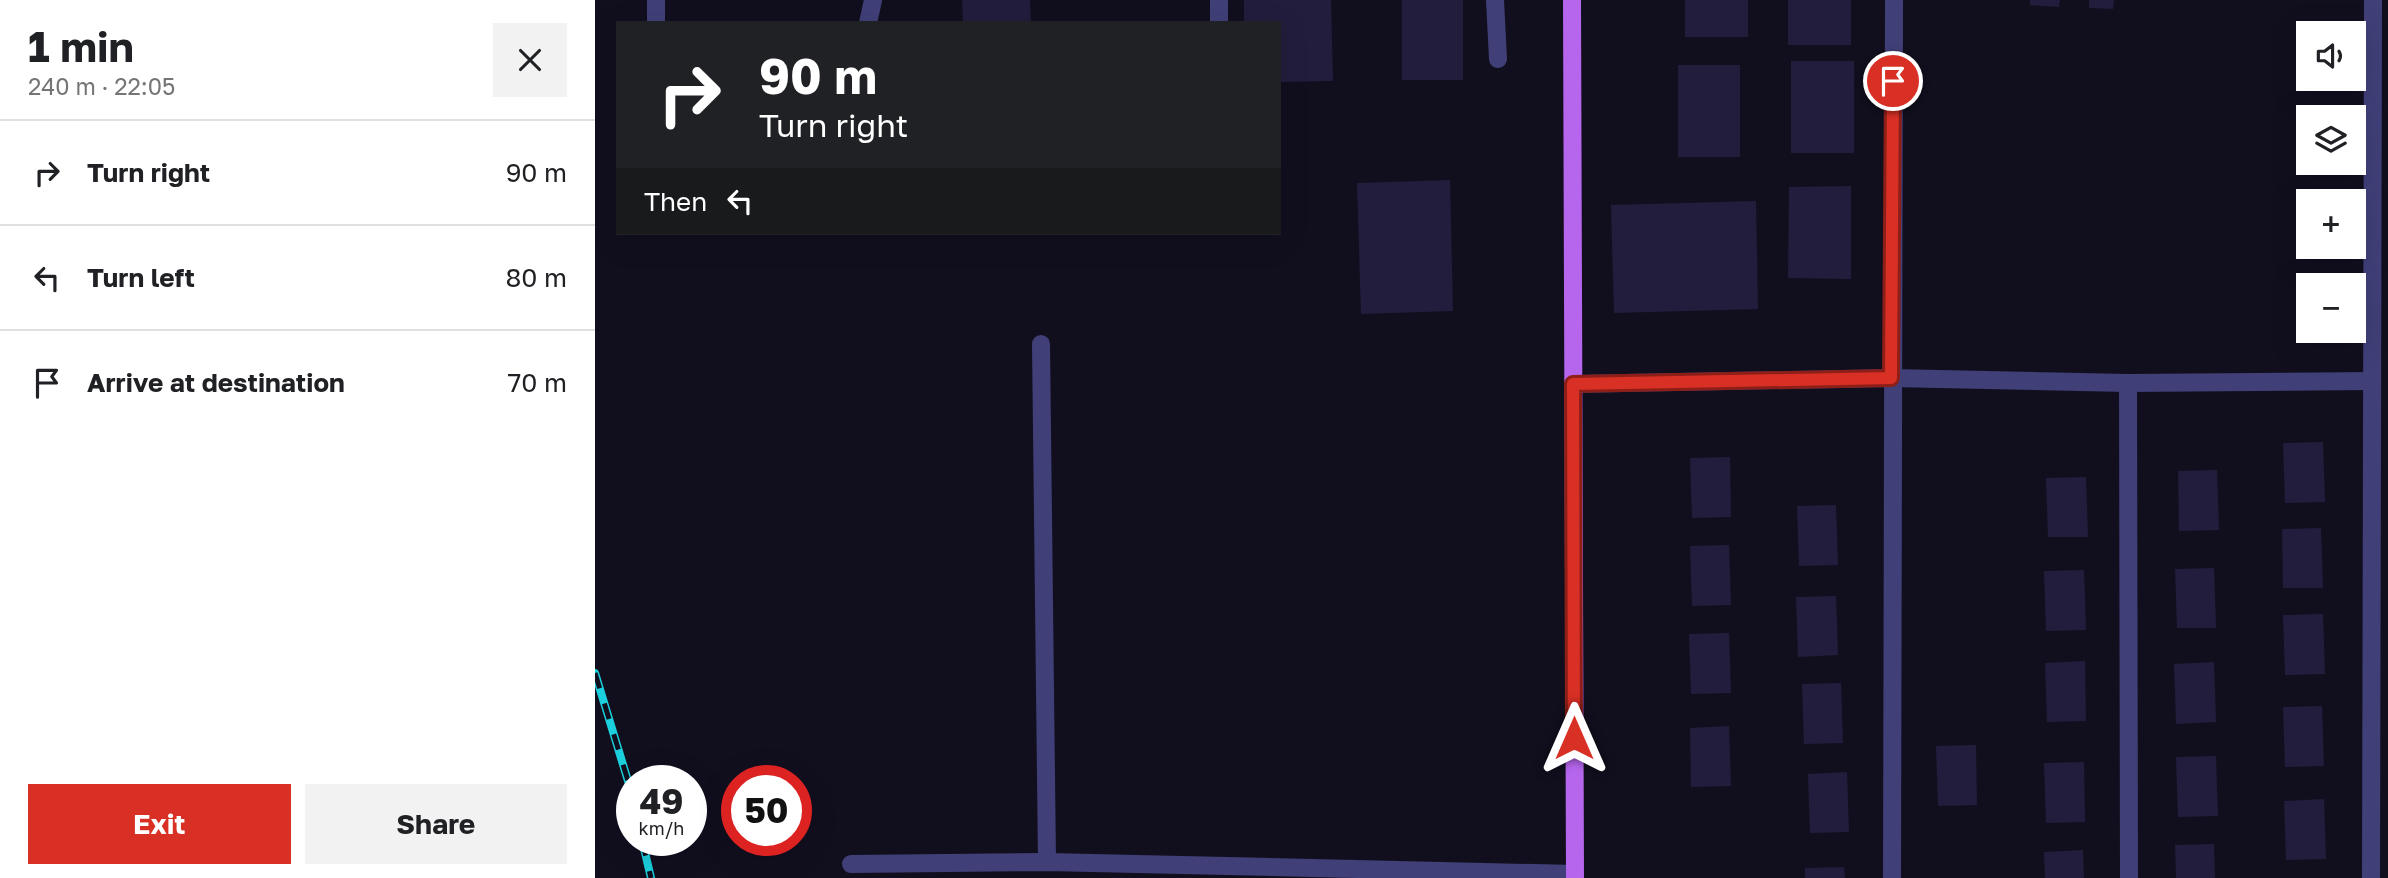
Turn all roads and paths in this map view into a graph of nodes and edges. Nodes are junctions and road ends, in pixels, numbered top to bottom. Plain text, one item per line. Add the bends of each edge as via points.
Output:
1 (656, 0) edge
2 (873, 0) edge
3 (1219, 0) edge
4 (1495, 0) edge
5 (1573, 0) edge
6 (1894, 0) edge
7 (2373, 0) edge
8 (656, 21) edge
9 (868, 21) edge
10 (1219, 21) edge
11 (1498, 59) dead end
12 (1041, 344) dead end
13 (1891, 378) junction
14 (2372, 381) junction
15 (2128, 383) junction
16 (1573, 384) junction
17 (1047, 862) junction
18 (851, 863) dead end
19 (1575, 876) edge
20 (1892, 878) edge
21 (2129, 878) edge
22 (2371, 878) edge

1 - 8 street
2 - 9 street
3 - 10 street
4 - 11 street
5 - 16 main road
6 - 13 street
7 - 14 street
12 - 17 street
13 - 15 street
13 - 16 street
13 - 20 street
14 - 15 street
14 - 22 street
15 - 21 street
16 - 19 main road
17 - 18 street
17 - 19 street

